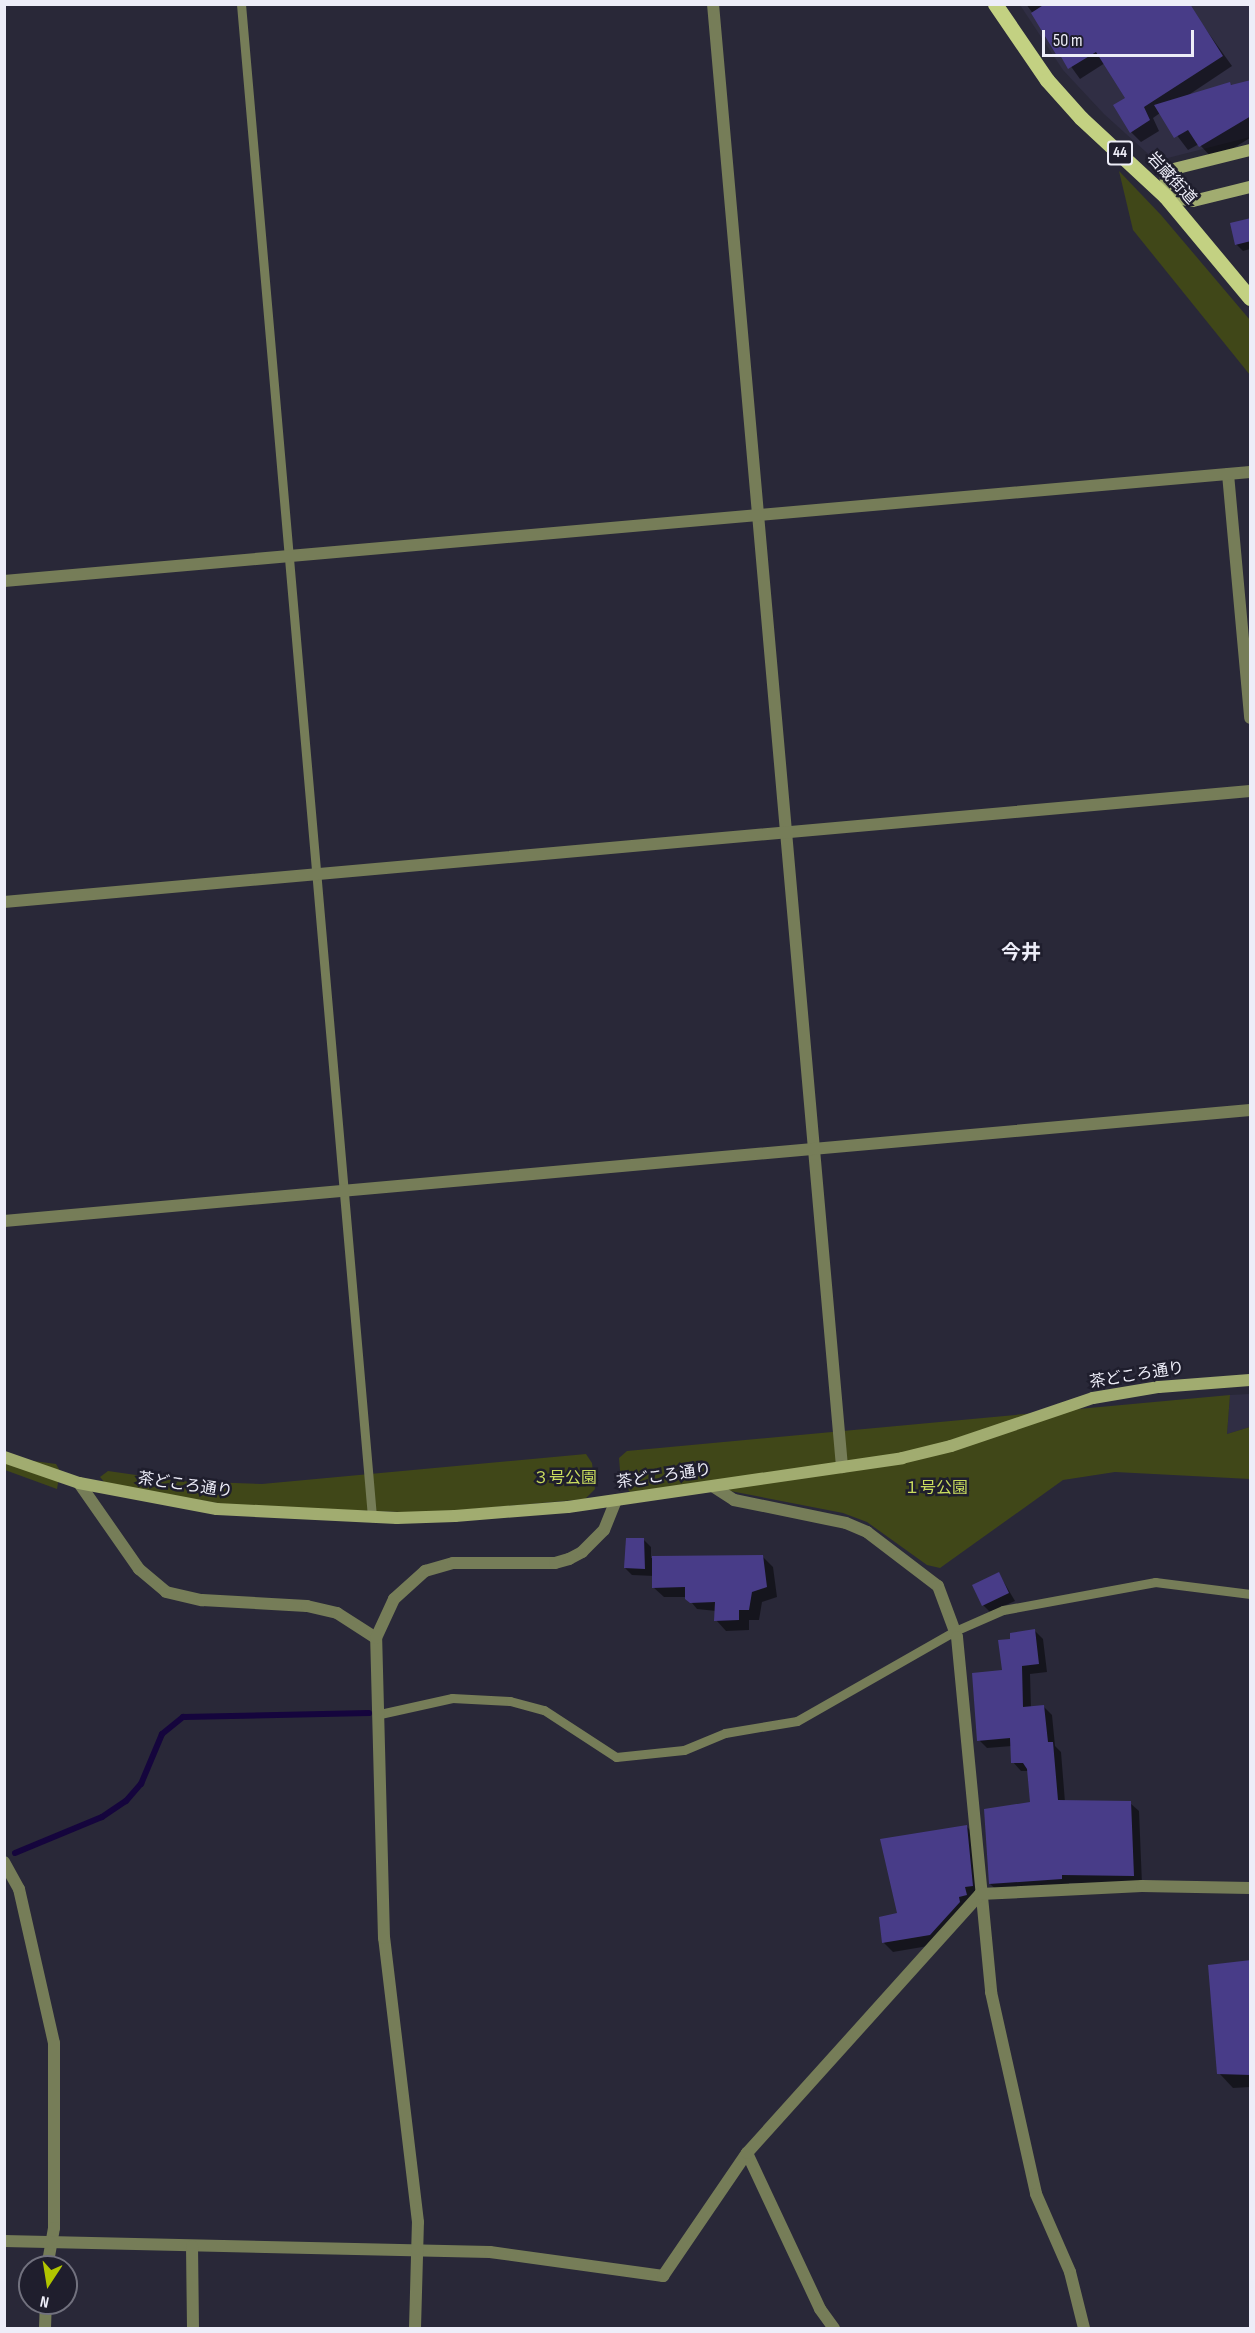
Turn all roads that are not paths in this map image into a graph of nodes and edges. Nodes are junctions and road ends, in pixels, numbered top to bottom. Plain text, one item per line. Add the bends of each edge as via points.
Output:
1 (241, 4) edge
2 (713, 4) edge
3 (995, 4) edge
4 (1251, 150) edge
5 (1251, 187) edge
6 (1165, 196) junction
7 (1251, 298) edge
8 (1251, 472) edge
9 (1228, 474) junction
10 (758, 514) junction
11 (287, 557) junction
12 (4, 581) edge
13 (1251, 718) edge
14 (1251, 791) edge
15 (787, 832) junction
16 (318, 874) junction
17 (4, 902) edge
18 (1251, 1110) edge
19 (817, 1151) junction
20 (347, 1191) junction
21 (4, 1221) edge
22 (1251, 1380) edge
23 (4, 1457) edge
24 (842, 1467) junction
25 (79, 1483) junction
26 (714, 1487) junction
27 (616, 1500) junction
28 (372, 1517) junction
29 (1251, 1594) edge
30 (956, 1631) junction
31 (376, 1638) junction
32 (380, 1714) junction
33 (4, 1862) edge
34 (1251, 1888) edge
35 (980, 1894) junction
36 (747, 2153) junction
37 (4, 2241) edge
38 (50, 2242) junction
39 (192, 2246) junction
40 (419, 2251) junction
41 (48, 2255) edge
42 (193, 2328) edge
43 (415, 2328) edge
44 (834, 2328) edge
45 (1084, 2328) edge

1 - 11 lane
2 - 10 street
3 - 6 main road, 岩蔵街道 / 44 via 1047,80
4 - 6 street via 1166,171
5 - 6 street via 1193,201
6 - 7 main road, 岩蔵街道 / 44
8 - 9 street
9 - 10 street
9 - 13 street
10 - 11 street
10 - 15 street
11 - 12 street
11 - 16 lane via 292,571
14 - 15 street
15 - 16 street
15 - 19 street
16 - 17 street
16 - 20 lane
18 - 19 street
19 - 20 street
19 - 24 street
20 - 21 street
20 - 28 lane
22 - 24 street, 茶どころ通り via 1159,1387 1094,1398 942,1449
23 - 25 street, 茶どころ通り
24 - 26 street, 茶どころ通り
25 - 28 street, 茶どころ通り via 217,1509
25 - 31 street via 139,1569 166,1592 202,1600 307,1606 337,1613
26 - 27 street, 茶どころ通り
26 - 30 street via 734,1500 846,1523 867,1532 938,1586
27 - 28 street, 茶どころ通り via 542,1510
27 - 31 street via 604,1530 569,1559 555,1563 453,1563 425,1571 394,1599
29 - 30 lane via 1155,1582 1003,1610
30 - 32 lane via 797,1721 725,1732 684,1750 616,1757 544,1710 510,1701 452,1698
30 - 35 street
31 - 32 street
32 - 40 street via 384,1938 414,2175
33 - 38 street via 19,1889 54,2043 54,2228
34 - 35 street via 1142,1886
35 - 36 street
35 - 45 street via 991,1992 1024,2152 1042,2214 1070,2272
36 - 40 street via 663,2276 517,2255
36 - 44 street via 820,2309
37 - 38 street
38 - 39 street
38 - 41 street
39 - 40 street
39 - 42 street
40 - 43 street

